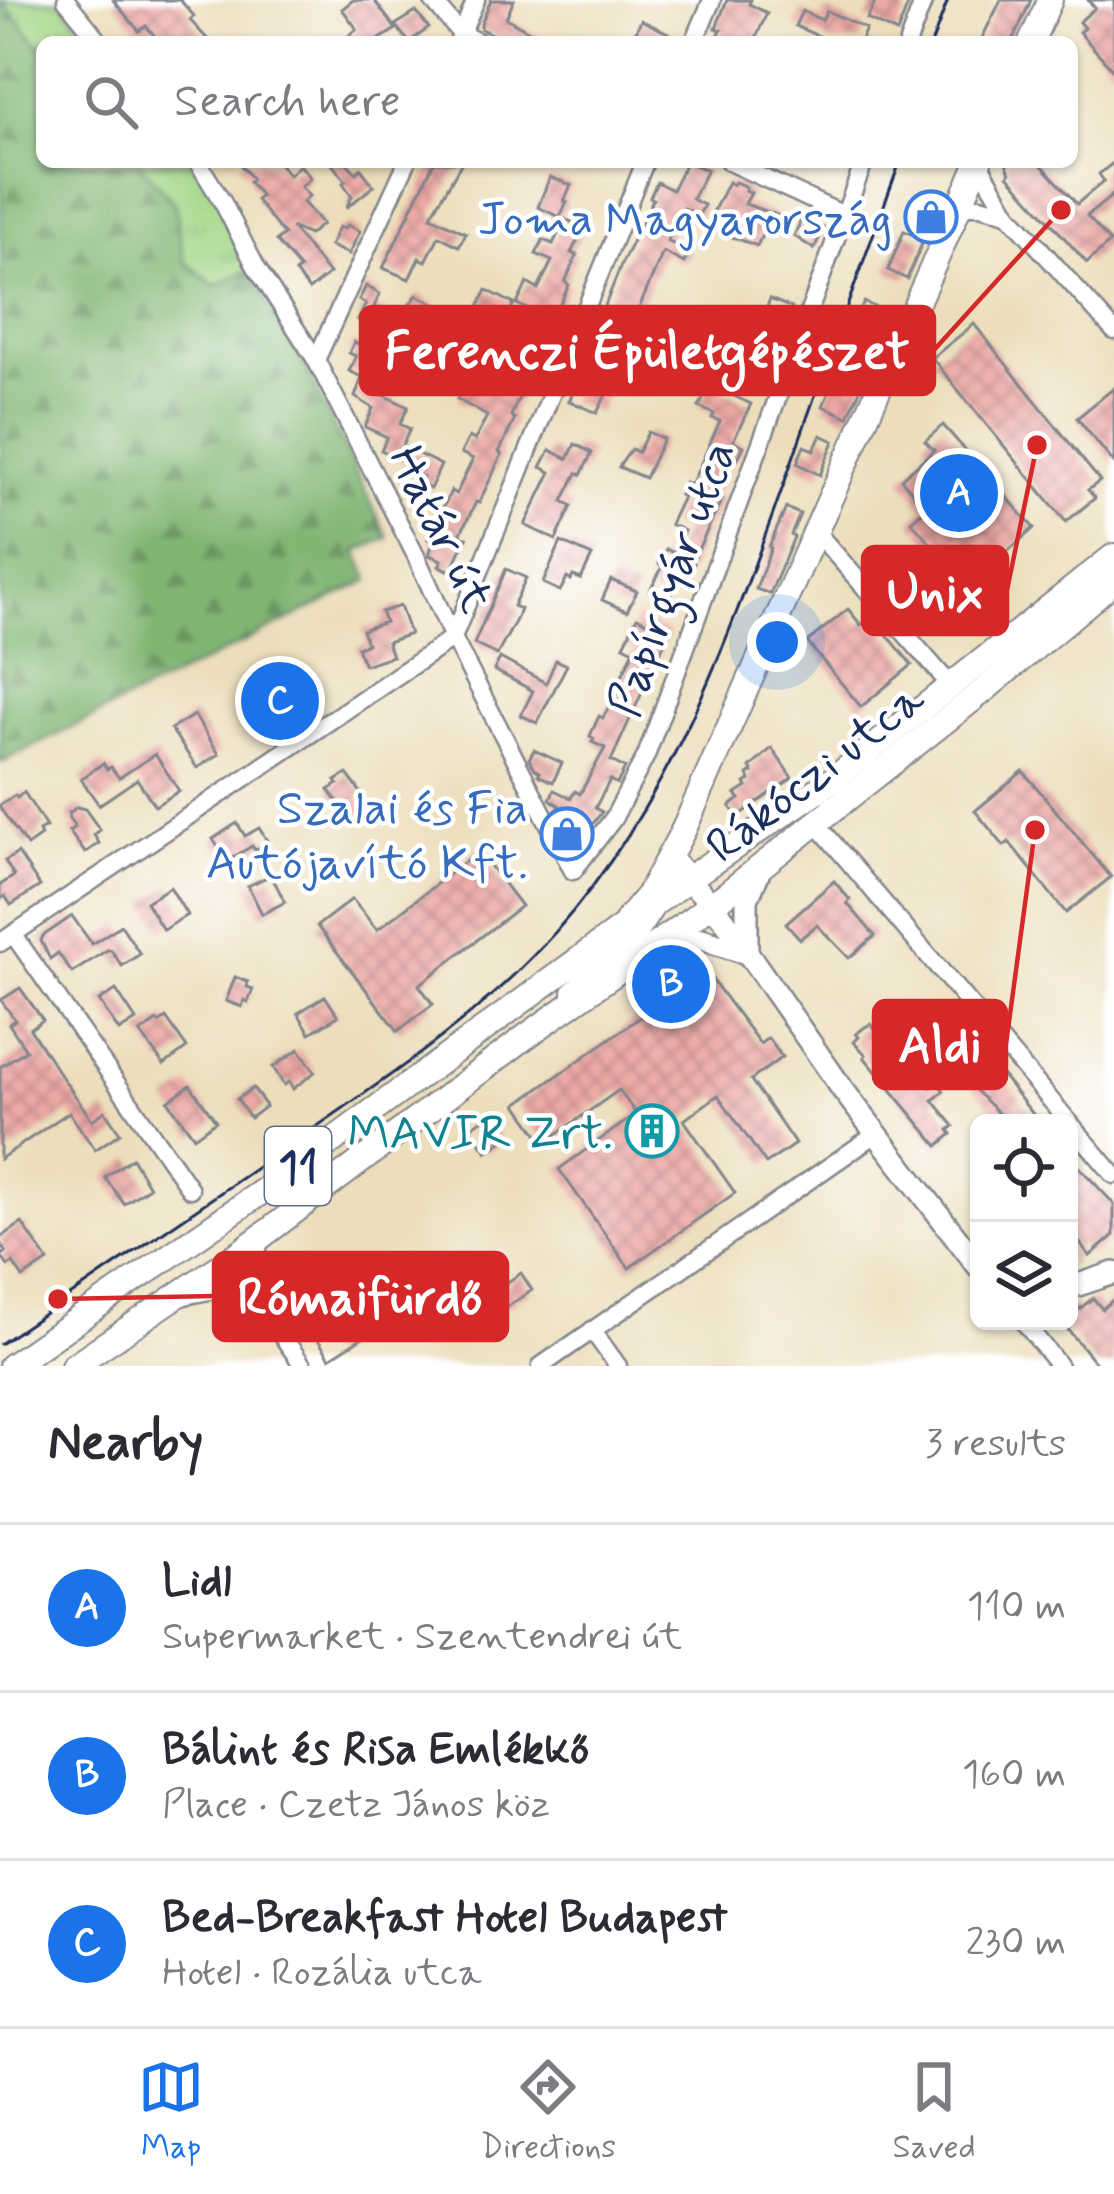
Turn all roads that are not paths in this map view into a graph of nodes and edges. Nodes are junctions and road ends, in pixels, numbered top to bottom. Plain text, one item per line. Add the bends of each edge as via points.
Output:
1 (66, 0) edge
2 (432, 0) edge
3 (476, 0) edge
4 (712, 0) edge
5 (924, 0) edge
6 (1050, 0) edge
7 (95, 36) edge
8 (463, 36) edge
9 (467, 36) edge
10 (697, 36) edge
11 (910, 36) edge
12 (1034, 36) edge
13 (202, 168) edge
14 (403, 168) edge
15 (643, 168) edge
16 (742, 168) edge
17 (862, 168) edge
18 (976, 168) edge
19 (982, 168) edge
20 (960, 206) junction
21 (1008, 213) junction
22 (844, 215) junction
23 (1114, 331) edge
24 (316, 360) junction
25 (817, 532) junction
26 (1114, 556) edge
27 (1114, 581) edge
28 (453, 638) junction
29 (952, 687) junction
30 (816, 823) junction
31 (684, 829) junction
32 (761, 867) junction
33 (573, 871) joint
34 (682, 872) junction
35 (653, 905) junction
36 (713, 905) junction
37 (619, 930) junction
38 (7, 939) edge
39 (654, 946) junction
40 (747, 953) junction
41 (556, 1014) junction
42 (876, 1134) junction
43 (1114, 1175) edge
44 (190, 1189) dead end
45 (261, 1237) junction
46 (970, 1256) edge
47 (1114, 1273) edge
48 (1078, 1285) edge
49 (174, 1298) junction
50 (259, 1298) junction
51 (592, 1330) junction
52 (1030, 1330) edge
53 (10, 1366) edge
54 (73, 1366) edge
55 (303, 1366) edge
56 (541, 1366) edge
57 (618, 1366) edge
58 (1059, 1366) edge

1 - 7 street
2 - 8 street
3 - 9 street
4 - 10 street
5 - 11 street
6 - 12 main road
13 - 24 street, Határ út
14 - 24 street
15 - 28 street
16 - 22 street
17 - 22 street, Papírgyár utca
18 - 20 main road
19 - 21 street
20 - 21 street
20 - 25 main road
21 - 23 street
22 - 33 street, Papírgyár utca via 646,756
24 - 28 street, Határ út
25 - 29 street
25 - 31 main road
26 - 29 main road, Rákóczi utca / 11
27 - 30 main road, Rákóczi utca / 11
28 - 33 street, Határ út
28 - 38 street
29 - 34 main road, Rákóczi utca / 11 via 831,781
30 - 32 main road, Rákóczi utca / 11
30 - 43 street
31 - 34 main road
31 - 37 main road
32 - 36 main road, Rákóczi utca / 11
32 - 40 street via 747,900
34 - 35 main road, Rákóczi utca / 11
34 - 36 street
35 - 37 main road, Rákóczi utca / 11
35 - 41 main road via 627,944
36 - 39 main road, Rákóczi utca / 11
36 - 40 street
37 - 53 main road, 11
38 - 44 street
39 - 40 street via 702,939
39 - 41 main road, Rákóczi utca / 11
40 - 42 street
41 - 45 main road, 11
42 - 46 street
42 - 51 street
45 - 49 main road, 11
45 - 50 street via 253,1261
47 - 48 street
49 - 50 street via 232,1288
49 - 54 main road, 11
50 - 55 street
51 - 56 street
51 - 57 street
52 - 58 street

